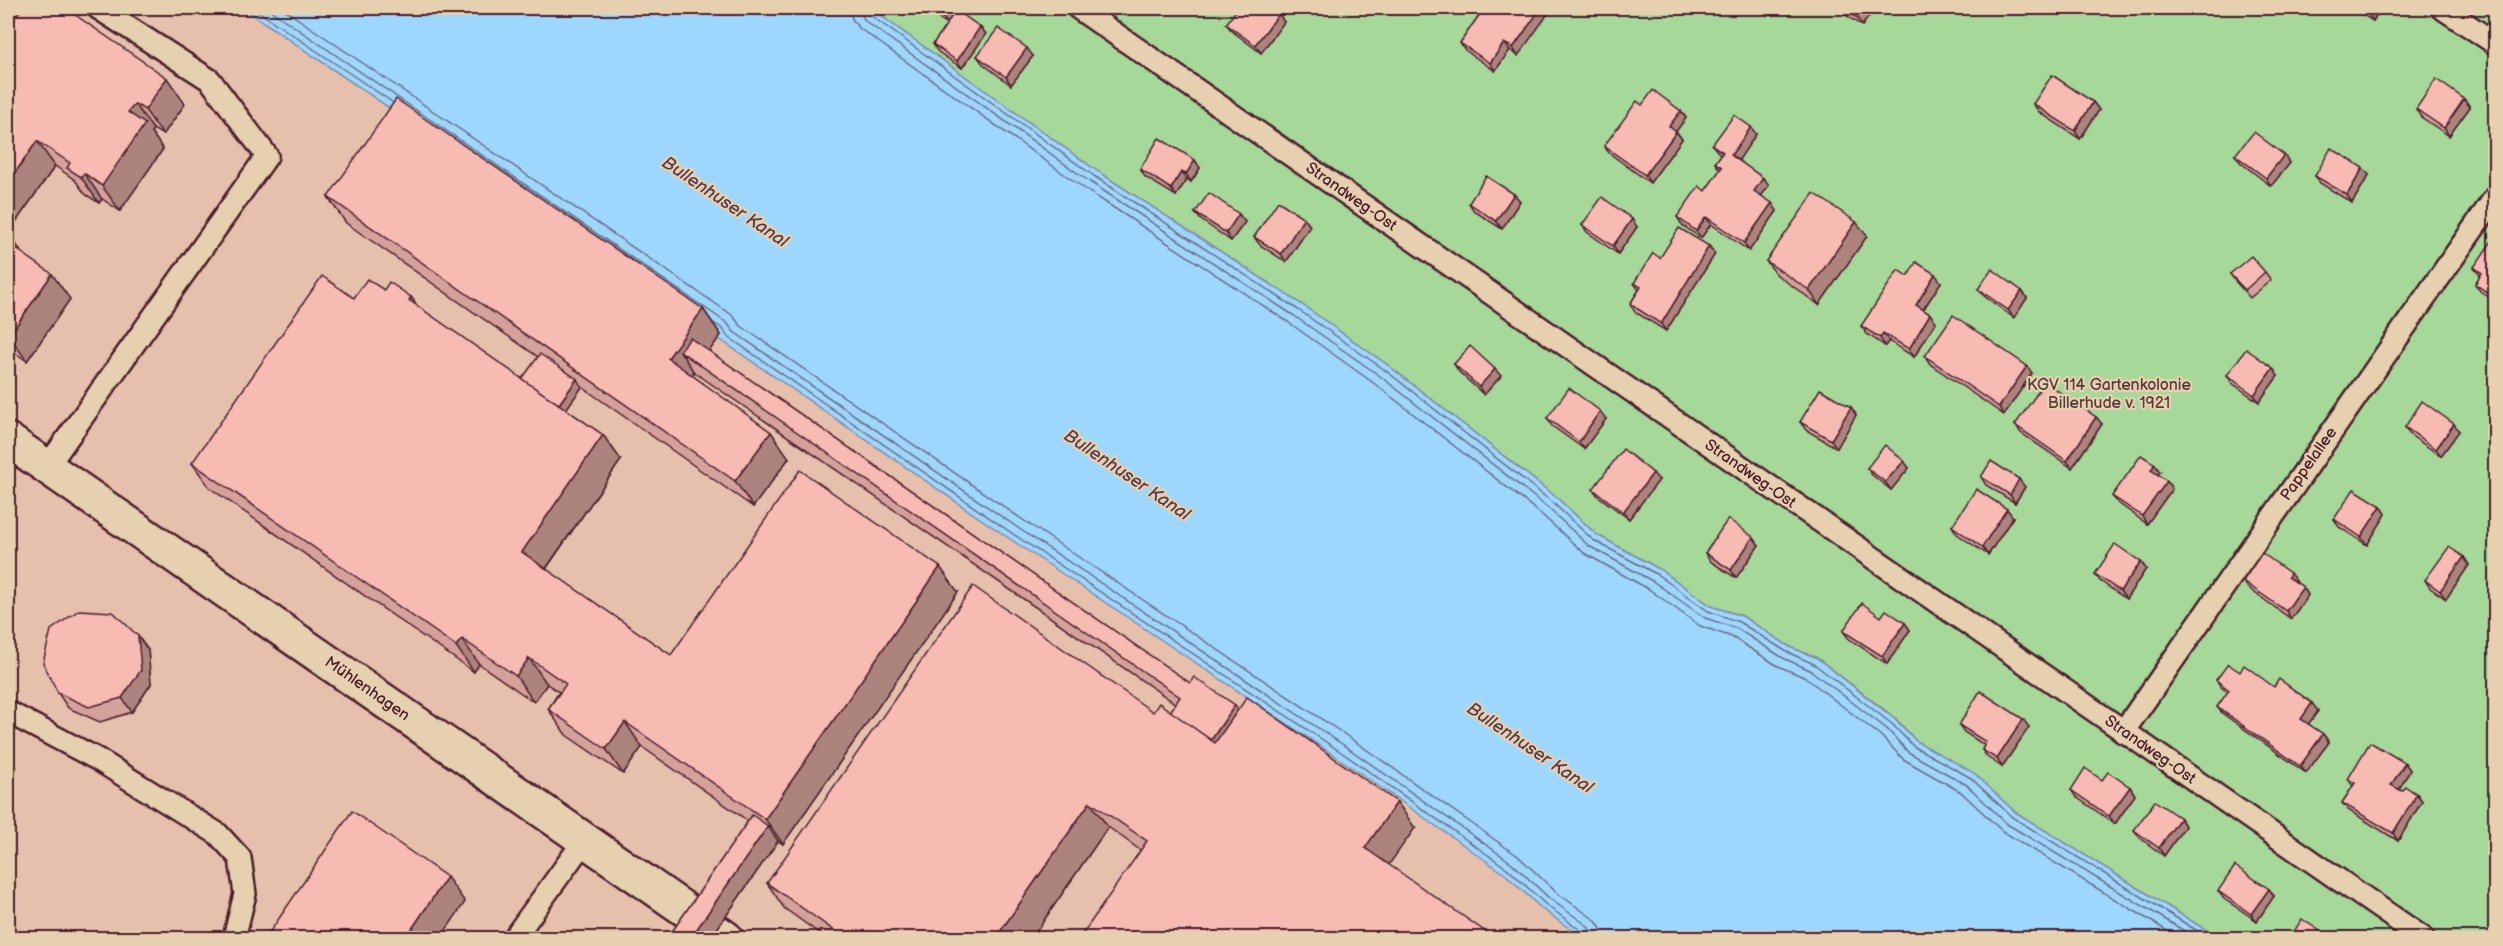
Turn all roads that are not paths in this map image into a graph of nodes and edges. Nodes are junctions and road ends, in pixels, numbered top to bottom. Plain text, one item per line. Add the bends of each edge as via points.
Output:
1 (98, 8) edge
2 (1078, 8) edge
3 (2442, 8) edge
4 (2496, 44) edge
5 (2496, 196) edge
6 (8, 440) edge
7 (47, 467) junction
8 (8, 712) edge
9 (2122, 732) junction
10 (584, 841) junction
11 (234, 939) edge
12 (513, 939) edge
13 (726, 939) edge
14 (2423, 939) edge

1 - 7 lane via 210,80 267,156
2 - 9 lane, Strandweg-Ost
3 - 4 lane
5 - 9 lane, Pappelallee
6 - 7 street, Mühlenhagen
7 - 10 street, Mühlenhagen
8 - 11 lane via 97,759 218,834 240,858 245,894
9 - 14 lane, Strandweg-Ost
10 - 12 lane
10 - 13 street, Mühlenhagen

